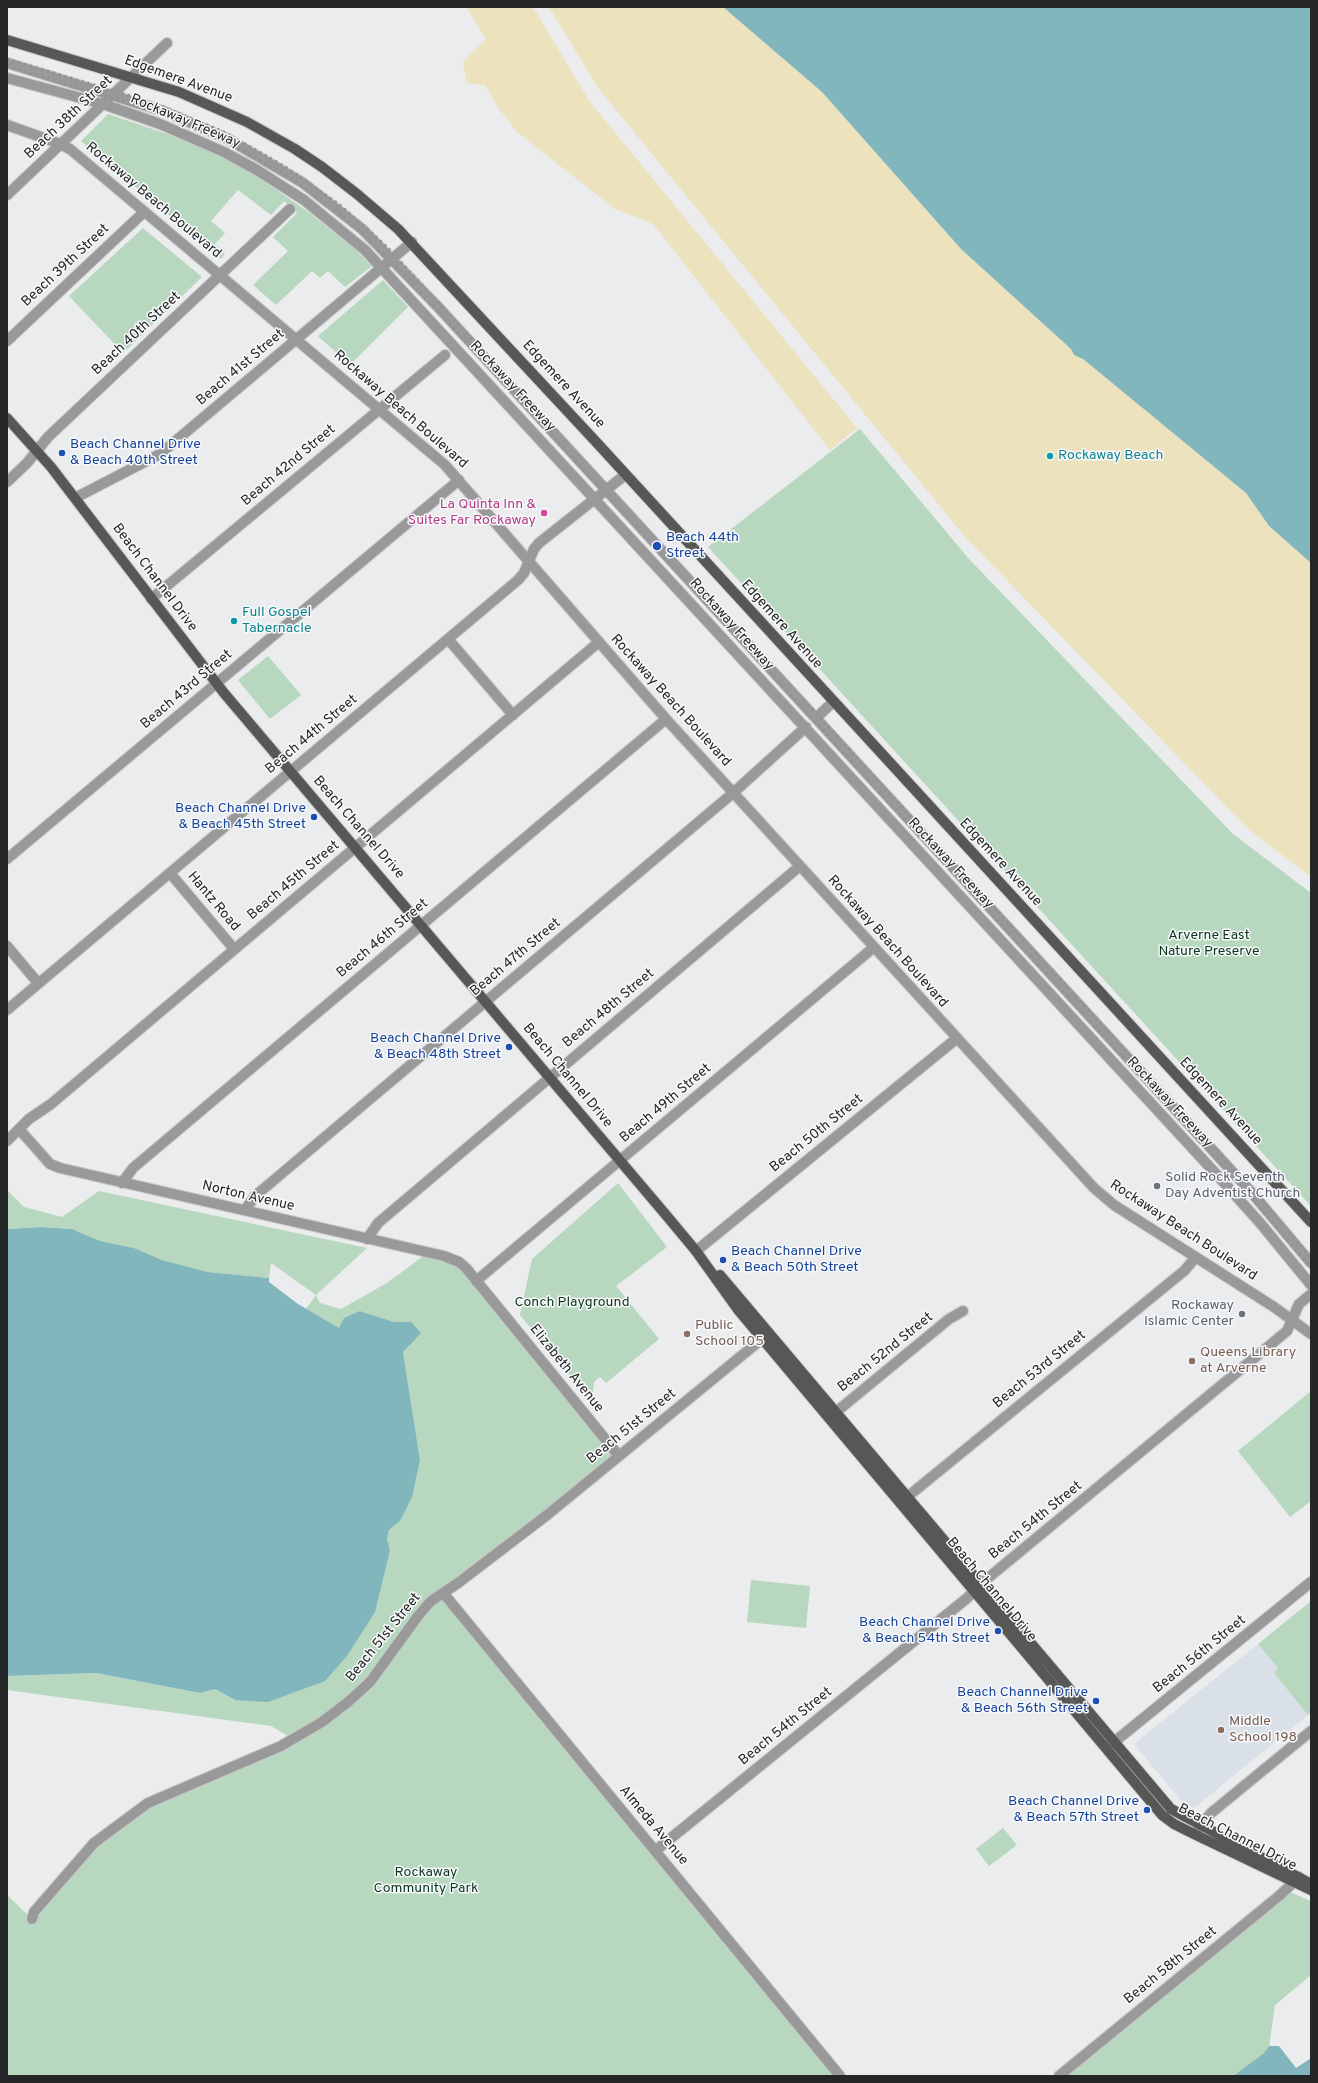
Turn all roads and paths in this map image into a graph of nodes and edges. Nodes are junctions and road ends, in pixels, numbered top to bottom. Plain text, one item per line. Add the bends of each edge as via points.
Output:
1 (7, 40) edge
2 (167, 43) dead end
3 (7, 63) edge
4 (133, 76) junction
5 (7, 78) edge
6 (113, 95) junction
7 (103, 104) junction
8 (7, 125) edge
9 (61, 144) junction
10 (7, 195) edge
11 (290, 209) dead end
12 (144, 212) junction
13 (412, 242) junction
14 (393, 259) junction
15 (383, 267) junction
16 (220, 275) junction
17 (297, 340) junction
18 (7, 341) edge
19 (446, 355) dead end
20 (379, 409) junction
21 (7, 418) edge
22 (38, 450) junction
23 (625, 475) junction
24 (459, 480) junction
25 (7, 482) edge
26 (606, 490) junction
27 (75, 498) junction
28 (596, 498) junction
29 (529, 561) junction
30 (151, 599) junction
31 (448, 639) junction
32 (599, 642) junction
33 (217, 684) junction
34 (833, 702) junction
35 (513, 715) junction
36 (816, 718) junction
37 (666, 719) junction
38 (806, 727) junction
39 (290, 771) junction
40 (733, 793) junction
41 (356, 848) junction
42 (7, 859) edge
43 (800, 866) junction
44 (170, 873) junction
45 (421, 925) junction
46 (7, 946) edge
47 (873, 948) junction
48 (234, 949) junction
49 (38, 983) junction
50 (486, 1001) junction
51 (7, 1010) edge
52 (956, 1039) junction
53 (550, 1077) junction
54 (19, 1130) junction
55 (7, 1141) edge
56 (620, 1160) junction
57 (122, 1183) junction
58 (245, 1210) junction
59 (1311, 1222) edge
60 (367, 1239) junction
61 (696, 1251) junction
62 (1196, 1257) junction
63 (1311, 1263) edge
64 (476, 1281) junction
65 (1311, 1285) edge
66 (1311, 1294) edge
67 (963, 1311) dead end
68 (1293, 1319) junction
69 (1311, 1334) edge
70 (765, 1336) junction
71 (832, 1416) junction
72 (619, 1456) junction
73 (903, 1500) junction
74 (1311, 1582) edge
75 (978, 1588) junction
76 (444, 1594) junction
77 (1311, 1731) edge
78 (1115, 1741) junction
79 (1106, 1748) junction
80 (1197, 1830) junction
81 (655, 1851) junction
82 (1296, 1880) junction
83 (1311, 1884) edge
84 (1311, 1890) edge
85 (32, 1919) dead end
86 (840, 2076) edge
87 (1059, 2076) edge

1 - 4 main road, Edgemere Avenue
2 - 4 street, Beach 38th Street
3 - 6 street, Rockaway Freeway
4 - 6 street, Beach 38th Street
4 - 13 main road, Edgemere Avenue via 214,106 296,149 357,194
5 - 7 street, Rockaway Freeway
6 - 7 street, Beach 38th Street
6 - 14 street, Rockaway Freeway via 192,122 270,161 329,202
7 - 9 street, Beach 38th Street
7 - 15 street, Rockaway Freeway via 194,138 257,170 317,210
8 - 9 street, Rockaway Beach Boulevard
9 - 10 street, Beach 38th Street
9 - 12 street, Rockaway Beach Boulevard
11 - 16 street, Beach 40th Street
12 - 16 street, Rockaway Beach Boulevard
12 - 18 street, Beach 39th Street
13 - 14 street, Beach 41st Street
13 - 23 main road, Edgemere Avenue
14 - 15 street, Beach 41st Street
14 - 26 street, Rockaway Freeway
15 - 17 street, Beach 41st Street
15 - 28 street, Rockaway Freeway
16 - 17 street, Rockaway Beach Boulevard
16 - 22 street, Beach 40th Street via 48,437
17 - 20 street, Rockaway Beach Boulevard
17 - 27 street, Beach 41st Street via 155,458
19 - 20 street, Beach 42nd Street
20 - 24 street, Rockaway Beach Boulevard
20 - 30 street, Beach 42nd Street
21 - 22 main road, Beach Channel Drive
22 - 25 street, Beach 40th Street
22 - 27 main road, Beach Channel Drive
23 - 26 street, Beach 44th Street
23 - 34 main road, Edgemere Avenue
24 - 29 street, Rockaway Beach Boulevard
24 - 33 street, Beach 43rd Street
26 - 28 street, Beach 44th Street
26 - 36 street, Rockaway Freeway
27 - 30 main road, Beach Channel Drive
28 - 29 street, Beach 44th Street via 539,543
28 - 38 street, Rockaway Freeway
29 - 31 street, Beach 44th Street via 518,580
29 - 32 street, Rockaway Beach Boulevard
30 - 33 main road, Beach Channel Drive
31 - 35 street
31 - 39 street, Beach 44th Street
32 - 35 street, Beach 45th Street
32 - 37 street, Rockaway Beach Boulevard
33 - 39 main road, Beach Channel Drive
33 - 42 street, Beach 43rd Street
34 - 36 street
34 - 59 main road, Edgemere Avenue
35 - 41 street, Beach 45th Street
36 - 63 street, Rockaway Freeway via 1252,1193
37 - 40 street, Rockaway Beach Boulevard
37 - 45 street, Beach 46th Street
38 - 40 street, Beach 47th Street
38 - 65 street, Rockaway Freeway via 1229,1188
39 - 41 main road, Beach Channel Drive
39 - 44 street, Beach 44th Street
40 - 43 street, Rockaway Beach Boulevard
40 - 50 street, Beach 47th Street
41 - 45 main road, Beach Channel Drive
41 - 48 street, Beach 45th Street
43 - 47 street, Rockaway Beach Boulevard
43 - 53 street, Beach 48th Street
44 - 48 street, Hantz Road
44 - 49 street, Beach 44th Street
45 - 50 main road, Beach Channel Drive
45 - 57 street, Beach 46th Street via 133,1168
46 - 49 street
47 - 52 street, Rockaway Beach Boulevard
47 - 56 street, Beach 49th Street
48 - 54 street, Beach 45th Street
49 - 51 street, Beach 44th Street
50 - 53 main road, Beach Channel Drive
50 - 58 street, Beach 47th Street via 255,1196
52 - 61 street, Beach 50th Street
52 - 62 street, Rockaway Beach Boulevard via 1098,1192 1114,1206
53 - 56 main road, Beach Channel Drive
53 - 60 street, Beach 48th Street via 378,1223
54 - 55 street, Beach 45th Street
54 - 57 street, Norton Avenue via 52,1165
56 - 61 main road, Beach Channel Drive
56 - 64 street, Beach 49th Street
57 - 58 street, Norton Avenue
58 - 60 street, Norton Avenue
60 - 64 street, Norton Avenue via 450,1257 462,1264
61 - 70 main road, Beach Channel Drive via 726,1295
62 - 68 street, Rockaway Beach Boulevard
62 - 73 street, Beach 53rd Street via 1190,1266
64 - 72 street, Elizabeth Avenue
66 - 68 street, Beach 54th Street via 1299,1304
67 - 71 street, Beach 52nd Street
68 - 69 street, Rockaway Beach Boulevard
68 - 75 street, Beach 54th Street via 1287,1331
70 - 71 main road, Beach Channel Drive
70 - 72 street, Beach 51st Street
71 - 73 main road, Beach Channel Drive
72 - 76 street, Beach 51st Street
73 - 75 main road, Beach Channel Drive
74 - 78 street, Beach 56th Street
75 - 78 main road, Beach Channel Drive
75 - 79 main road, Beach Channel Drive
75 - 81 street, Beach 54th Street
76 - 81 street, Almeda Avenue
76 - 85 street, Beach 51st Street via 428,1604 377,1674 348,1702 316,1726 281,1746 148,1803 94,1843 34,1912
77 - 80 street via 1211,1812
78 - 79 street, Beach 56th Street
78 - 80 main road, Beach Channel Drive via 1171,1809
79 - 80 main road, Beach Channel Drive via 1162,1815 1174,1824
80 - 82 main road, Beach Channel Drive
81 - 86 street, Almeda Avenue
82 - 83 main road, Beach Channel Drive
82 - 84 main road, Beach Channel Drive
82 - 87 street, Beach 58th Street

